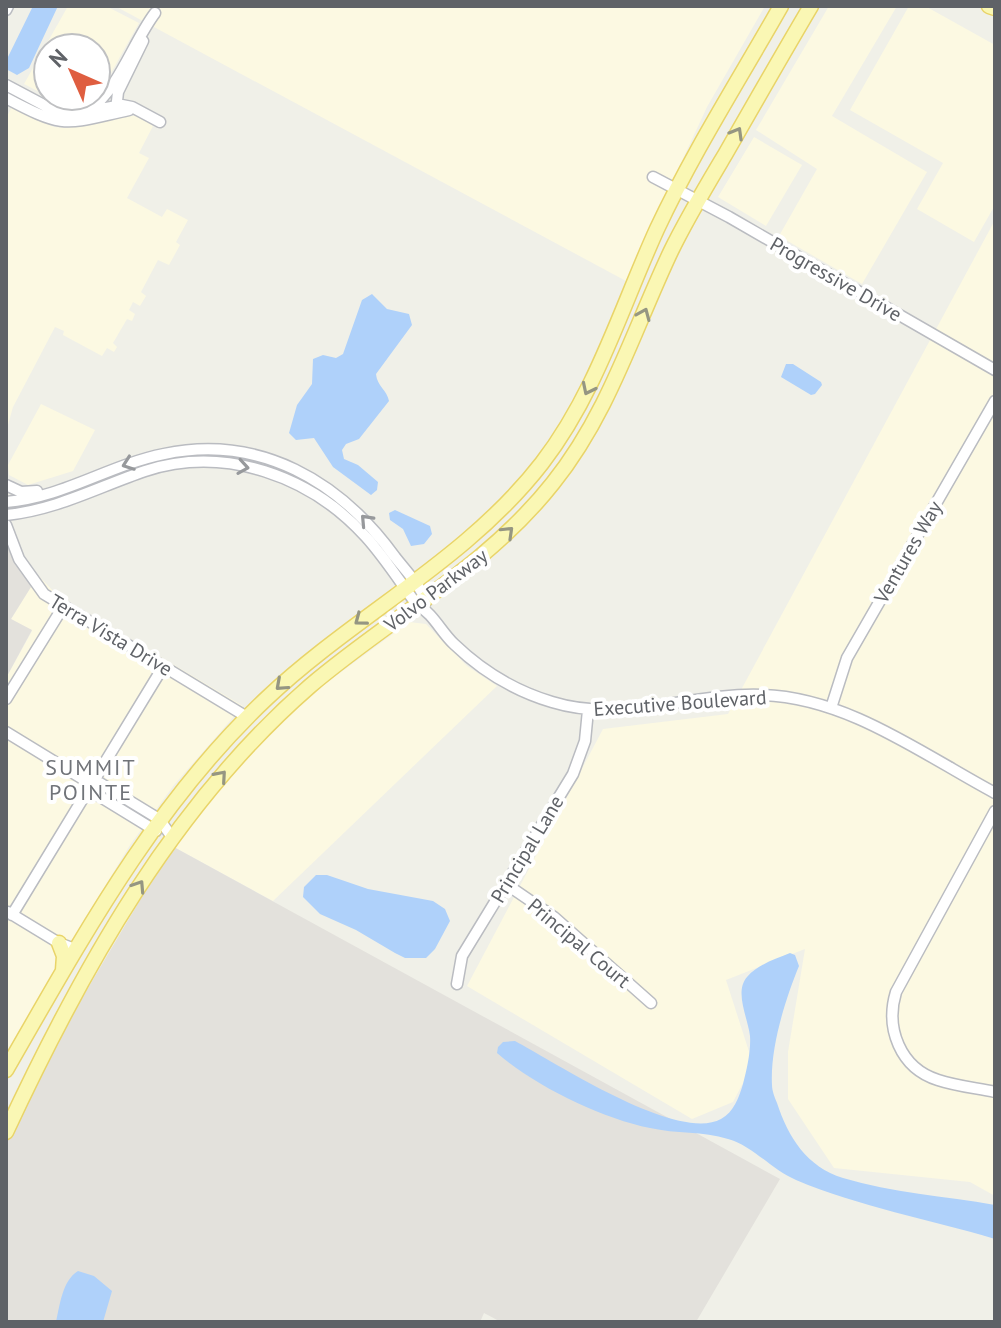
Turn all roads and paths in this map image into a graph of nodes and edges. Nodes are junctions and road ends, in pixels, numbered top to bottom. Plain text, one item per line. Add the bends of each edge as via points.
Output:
1 (781, 6) edge
2 (811, 6) edge
3 (989, 6) edge
4 (995, 8) edge
5 (157, 10) edge
6 (129, 53) junction
7 (112, 84) edge
8 (6, 85) edge
9 (6, 98) edge
10 (32, 99) edge
11 (113, 110) junction
12 (160, 122) dead end
13 (653, 177) dead end
14 (676, 189) junction
15 (698, 201) junction
16 (995, 370) edge
17 (995, 401) edge
18 (6, 485) edge
19 (63, 489) junction
20 (6, 502) edge
21 (6, 515) edge
22 (6, 525) edge
23 (409, 585) junction
24 (423, 605) junction
25 (63, 607) junction
26 (163, 667) junction
27 (6, 699) edge
28 (831, 708) junction
29 (588, 710) junction
30 (247, 717) junction
31 (6, 732) edge
32 (91, 784) junction
33 (995, 793) edge
34 (995, 811) edge
35 (156, 824) junction
36 (172, 837) junction
37 (506, 884) junction
38 (9, 913) edge
39 (59, 943) junction
40 (77, 950) junction
41 (63, 974) junction
42 (457, 984) dead end
43 (651, 1003) dead end
44 (45, 1051) junction
45 (6, 1070) edge
46 (995, 1092) edge
47 (6, 1132) edge

1 - 14 main road, Volvo Parkway
15 -> 2 main road, Volvo Parkway
3 - 4 main road
5 - 6 street
5 - 11 street
6 - 7 street
6 - 11 street via 111,97
8 - 10 street
9 - 11 street via 60,123 77,123
11 - 12 street via 136,109
13 - 14 street, Progressive Drive
14 - 15 street, Progressive Drive
14 -> 23 main road, Volvo Parkway via 596,373 558,440 492,519
15 - 16 street, Progressive Drive
24 -> 15 main road, Volvo Parkway via 501,540 570,461 610,393
17 - 28 street, Ventures Way via 853,647
18 - 19 street via 24,493
19 - 20 street, Executive Boulevard
23 -> 19 street, Executive Boulevard via 374,528 346,500 313,478 265,458 227,451 173,452
21 -> 23 street, Executive Boulevard via 49,508 157,468 196,462 238,465 284,478 330,504
22 - 25 street, Terra Vista Drive via 36,586
23 - 24 street, Executive Boulevard
23 -> 30 main road, Volvo Parkway via 325,647
24 - 29 street, Executive Boulevard via 455,645 496,677 529,694
36 -> 24 main road, Volvo Parkway via 281,713 342,661
25 - 26 street, Terra Vista Drive
25 - 27 street
26 - 30 street, Terra Vista Drive
26 - 32 street
28 - 29 street, Executive Boulevard via 752,695
28 - 33 street, Executive Boulevard
29 - 37 street, Principal Lane via 585,741 573,774
30 - 35 main road, Volvo Parkway
31 - 32 street
32 - 35 street via 100,783
32 - 38 street
34 - 46 street via 896,992 892,1021 899,1047 918,1070 937,1080
35 - 36 street
35 - 40 main road, Volvo Parkway
44 -> 36 main road, Volvo Parkway
37 - 42 street, Principal Lane via 462,956
37 - 43 street, Principal Court via 554,917
38 - 39 street
39 - 40 street
39 - 41 main road
40 - 41 main road, Volvo Parkway
40 - 44 main road via 85,967
41 - 45 main road, Volvo Parkway
44 - 47 main road, Volvo Parkway

